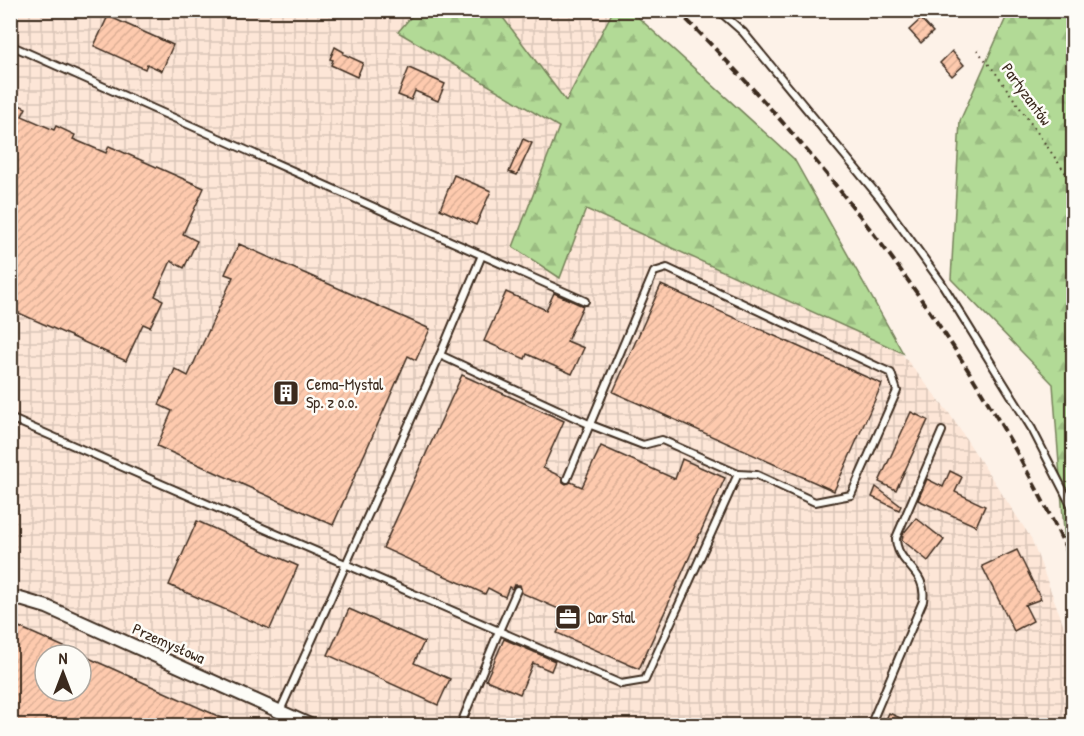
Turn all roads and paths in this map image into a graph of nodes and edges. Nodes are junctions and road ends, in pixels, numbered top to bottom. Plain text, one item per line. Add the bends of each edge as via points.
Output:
1 (718, 10) edge
2 (10, 45) edge
3 (977, 50) dead end
4 (1074, 185) edge
5 (482, 255) junction
6 (585, 301) dead end
7 (440, 355) junction
8 (10, 418) edge
9 (591, 425) junction
10 (942, 431) dead end
11 (738, 474) junction
12 (567, 478) dead end
13 (1074, 511) edge
14 (345, 564) junction
15 (518, 590) dead end
16 (10, 596) edge
17 (499, 631) junction
18 (280, 711) junction
19 (312, 726) edge
20 (460, 726) edge
21 (870, 726) edge

1 - 13 lane via 743,32 880,198 941,282 1032,429
2 - 5 lane
3 - 4 path, Partyzantów
5 - 6 lane
5 - 7 lane
7 - 9 lane
7 - 14 lane
8 - 14 lane
9 - 11 lane via 643,444 662,440
9 - 11 lane via 654,272 667,268 891,373 897,391 851,495 815,502 757,475
9 - 12 lane
10 - 21 lane via 896,538 899,553 922,580 923,601
11 - 17 lane via 645,680 621,684
14 - 17 lane
14 - 18 lane
15 - 17 lane
16 - 18 street, Przemysłowa via 47,607
17 - 20 lane
18 - 19 street, Przemysłowa

